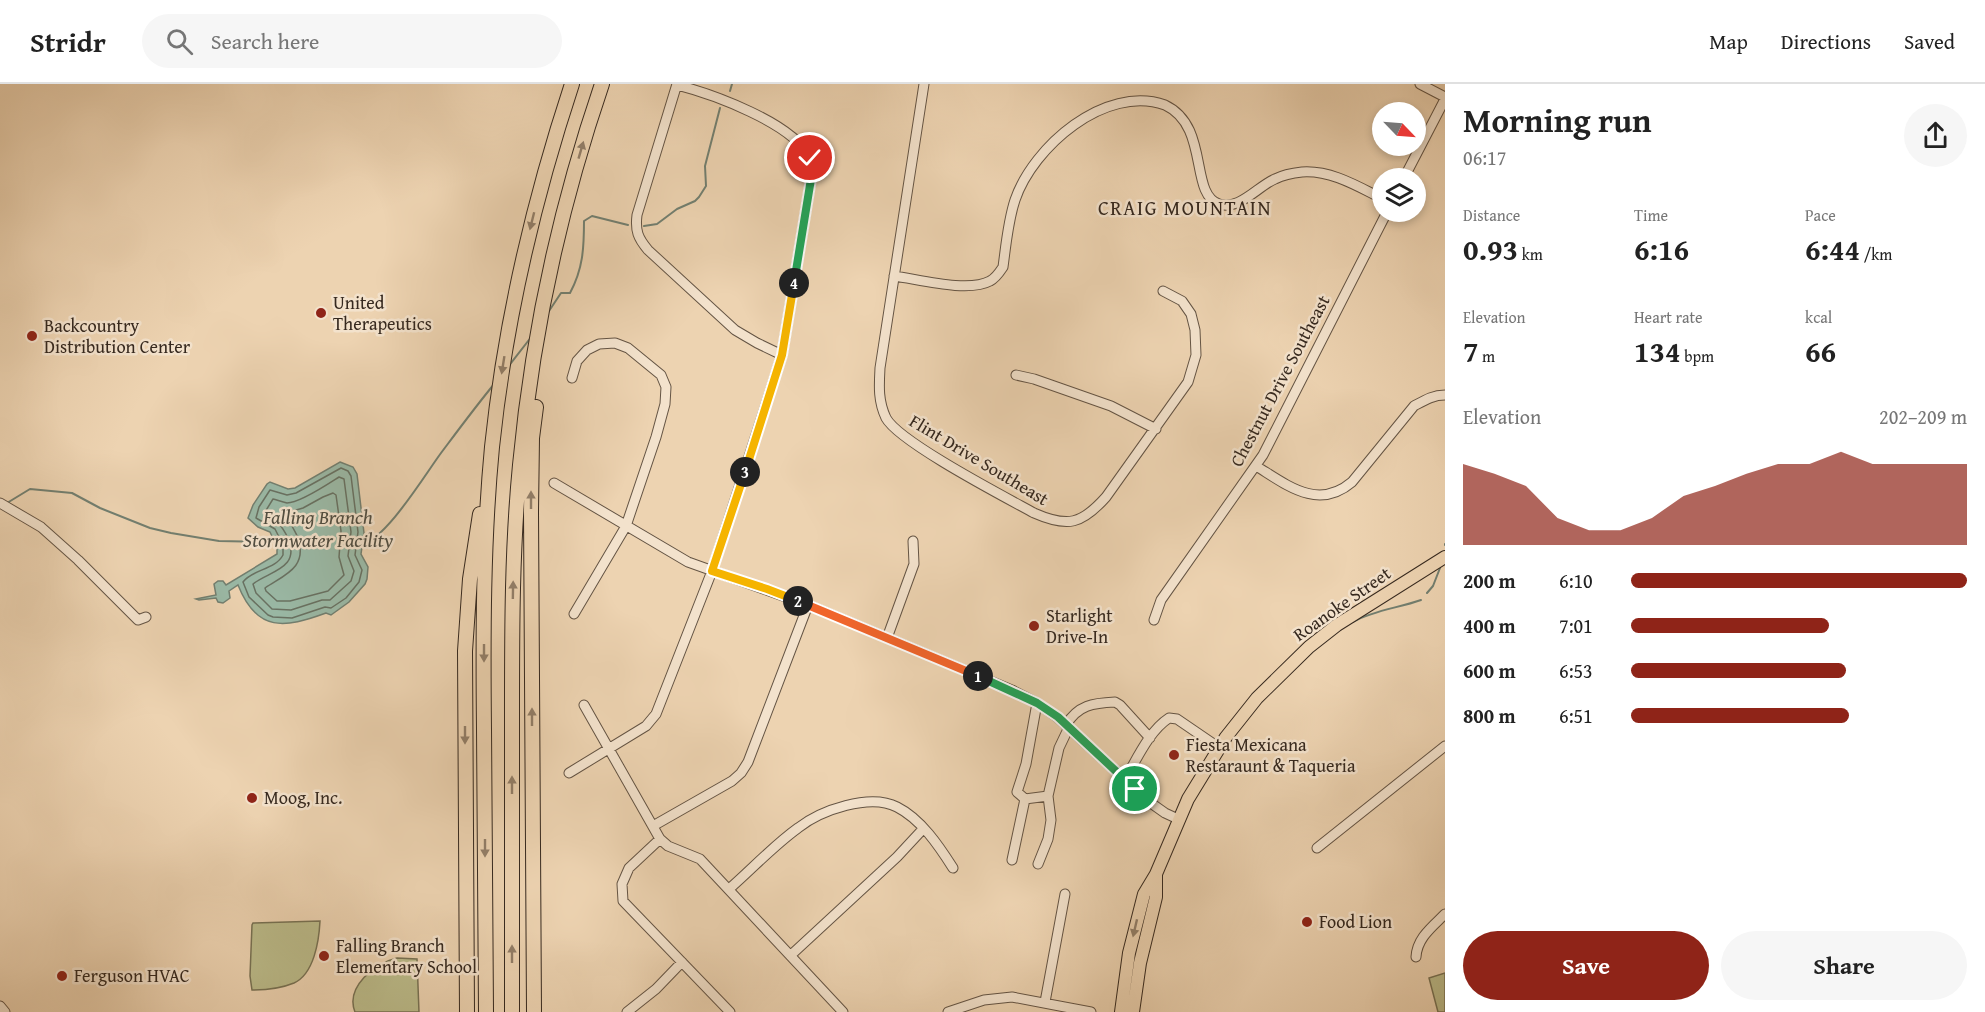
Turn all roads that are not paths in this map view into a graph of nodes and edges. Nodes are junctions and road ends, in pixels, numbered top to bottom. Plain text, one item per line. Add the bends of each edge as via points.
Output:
1 (572, 84) edge
2 (602, 84) edge
3 (677, 84) edge
4 (924, 84) edge
5 (1420, 84) edge
6 (1445, 98) edge
7 (1409, 168) edge
8 (573, 177) junction
9 (1372, 194) edge
10 (1382, 222) edge
11 (894, 276) junction
12 (1163, 291) dead end
13 (782, 355) junction
14 (1016, 375) dead end
15 (572, 378) dead end
16 (1445, 395) edge
17 (1155, 429) junction
18 (492, 447) junction
19 (1256, 466) junction
20 (554, 483) dead end
21 (0, 503) edge
22 (626, 526) junction
23 (913, 541) dead end
24 (1445, 557) edge
25 (712, 571) junction
26 (808, 605) junction
27 (574, 614) dead end
28 (146, 617) dead end
29 (1155, 620) dead end
30 (887, 638) junction
31 (1037, 703) junction
32 (584, 705) dead end
33 (1068, 726) junction
34 (1150, 738) junction
35 (1445, 746) edge
36 (1218, 747) junction
37 (608, 749) junction
38 (569, 773) dead end
39 (1125, 779) junction
40 (1048, 796) junction
41 (1024, 798) junction
42 (1178, 819) junction
43 (653, 826) junction
44 (923, 829) junction
45 (660, 838) junction
46 (1317, 848) dead end
47 (1012, 860) dead end
48 (1038, 864) dead end
49 (953, 868) dead end
50 (1156, 874) junction
51 (729, 889) junction
52 (1065, 894) dead end
53 (1445, 914) edge
54 (791, 955) junction
55 (1416, 957) dead end
56 (682, 962) junction
57 (1045, 1002) junction
58 (0, 1006) edge
59 (5, 1012) edge
60 (467, 1012) edge
61 (486, 1012) edge
62 (512, 1012) edge
63 (536, 1012) edge
64 (627, 1012) edge
65 (730, 1012) edge
66 (843, 1012) edge
67 (948, 1012) edge
68 (1091, 1012) edge
69 (1121, 1012) edge
70 (1133, 1012) edge

1 -> 18 highway via 524,255
8 -> 2 highway
3 - 13 street via 637,215 638,239 735,330
3 - 13 street via 746,108 797,141 810,158 811,179
4 - 11 street, Flint Drive Southeast
5 - 6 street
6 - 7 street
62 -> 8 highway via 512,609 518,489 538,334
63 -> 8 highway via 532,438
9 - 11 street via 1327,174 1300,172 1275,179 1230,206 1220,205 1209,199 1203,189 1194,141 1179,116 1157,102 1124,100 1083,116 1045,149 1018,192 1003,267 997,276 972,286
10 - 19 street, Chestnut Drive Southeast
11 - 17 street, Flint Drive Southeast via 879,399 894,429 937,457 1034,513 1066,523 1093,512
12 - 17 street, Flint Drive Southeast via 1182,301 1191,314 1196,355 1188,382
13 - 25 street
14 - 17 street via 1111,406
15 - 22 street via 577,361 587,350 615,343 628,348 661,375 666,387 656,437
16 - 19 street via 1414,406 1352,482 1329,496 1297,489
18 -> 60 highway via 473,556 465,651
18 -> 61 highway via 484,593
19 - 29 street, Chestnut Drive Southeast via 1161,600
20 - 22 street
21 - 28 street via 41,527 138,620
22 - 25 street via 688,562
22 - 27 street
23 - 30 street via 914,564
24 - 36 main road, Roanoke Street via 1337,625 1302,653 1257,698
25 - 26 street
25 - 37 street via 656,714 646,726
26 - 30 street
26 - 43 street via 741,773
30 - 31 street
31 - 33 street
31 - 41 street via 1017,792
32 - 37 street
33 - 34 street via 1080,707 1115,702
33 - 39 street
33 - 40 street
34 - 36 street via 1162,722 1177,719
34 - 39 street
35 - 46 street
36 - 42 main road, Roanoke Street
37 - 38 street
37 - 43 street
39 - 42 street via 1148,801
40 - 41 street
40 - 48 street via 1051,820
41 - 47 street
42 - 50 main road, Roanoke Street
43 - 45 street
44 - 49 street
44 - 51 street via 896,806 881,801 832,810 799,827
44 - 54 street
45 - 51 street via 668,846 700,860
45 - 56 street via 629,868 622,884 623,901
50 -> 69 main road, Roanoke Street via 1144,894 1129,953
50 - 70 main road, Roanoke Street via 1156,897
51 - 54 street
52 - 57 street
53 - 55 street via 1416,947
54 - 66 street
56 - 64 street
56 - 65 street
57 - 67 street via 998,997
57 - 68 street
58 - 59 street

